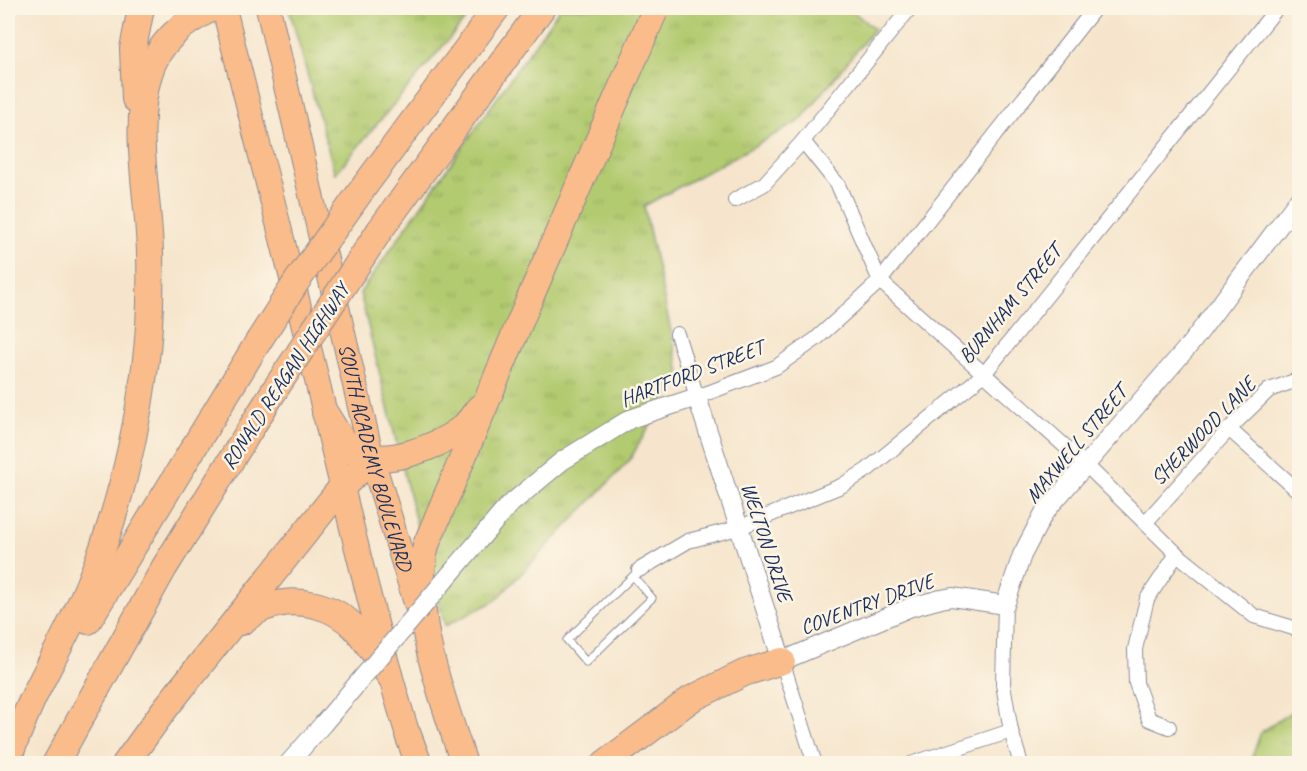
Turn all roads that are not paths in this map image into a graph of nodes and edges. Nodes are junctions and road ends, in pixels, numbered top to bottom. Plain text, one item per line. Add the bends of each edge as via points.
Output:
1 (141, 8) edge
2 (213, 8) edge
3 (224, 8) edge
4 (268, 8) edge
5 (497, 8) edge
6 (543, 8) edge
7 (656, 8) edge
8 (910, 8) edge
9 (1095, 8) edge
10 (1277, 8) edge
11 (803, 141) junction
12 (142, 142) junction
13 (1299, 198) edge
14 (735, 200) dead end
15 (880, 281) junction
16 (677, 334) dead end
17 (984, 374) junction
18 (1299, 379) edge
19 (697, 397) junction
20 (487, 398) junction
21 (325, 413) junction
22 (1230, 429) junction
23 (372, 459) junction
24 (1086, 465) junction
25 (342, 488) junction
26 (1299, 490) edge
27 (1145, 523) junction
28 (738, 528) junction
29 (1177, 554) junction
30 (636, 573) junction
31 (1005, 605) junction
32 (233, 627) junction
33 (1299, 630) edge
34 (426, 636) junction
35 (782, 661) junction
36 (389, 675) junction
37 (438, 683) junction
38 (1169, 727) dead end
39 (1011, 730) junction
40 (408, 735) junction
41 (8, 760) edge
42 (55, 764) edge
43 (125, 764) edge
44 (288, 764) edge
45 (412, 764) edge
46 (418, 764) edge
47 (464, 764) edge
48 (480, 764) edge
49 (604, 764) edge
50 (815, 764) edge
51 (910, 764) edge
52 (1021, 764) edge

1 - 12 highway via 133,49 133,74
2 - 12 highway via 176,30 155,58 143,99
3 - 21 highway, SOUTH ACADEMY BOULEVARD
4 - 23 highway, SOUTH ACADEMY BOULEVARD
5 - 41 highway, RONALD REAGAN HIGHWAY, bridge via 297,281 112,579
6 - 42 highway, RONALD REAGAN HIGHWAY, bridge via 380,230 274,391 164,568
7 - 20 highway
8 - 11 street
9 - 15 street, HARTFORD STREET
10 - 17 street, BURNHAM STREET
11 - 14 street via 764,184
11 - 15 street via 838,185
12 - 41 highway via 150,254 149,317 134,437 88,588 35,694
13 - 24 street, MAXWELL STREET via 1192,342
15 - 17 street
15 - 19 street, HARTFORD STREET via 816,339 776,367
16 - 19 street, WELTON DRIVE
17 - 24 street
17 - 28 street, BURNHAM STREET via 867,470 841,486
18 - 22 street, SHERWOOD LANE via 1269,390
19 - 28 street, WELTON DRIVE
19 - 44 street, HARTFORD STREET, bridge via 630,420 562,461 508,506
20 - 23 highway via 463,428 438,444 418,452
20 - 34 highway via 426,545 421,568
21 - 23 highway via 355,452
21 - 25 highway, SOUTH ACADEMY BOULEVARD
22 - 26 street
22 - 27 street, SHERWOOD LANE
23 - 25 highway
23 - 34 highway, SOUTH ACADEMY BOULEVARD
24 - 27 street
24 - 31 street, MAXWELL STREET via 1044,513 1022,555
25 - 32 highway
25 - 36 highway, SOUTH ACADEMY BOULEVARD
27 - 29 street
28 - 30 street, BURNHAM STREET via 688,541
28 - 35 street, WELTON DRIVE
29 - 33 street via 1254,616
29 - 38 street via 1148,599 1135,649 1136,683 1149,718
30 - 30 lane via 567,640 586,662 652,598
31 - 35 street, COVENTRY DRIVE via 952,597 941,599 911,607
31 - 39 street, MAXWELL STREET via 1004,684
32 - 36 highway via 265,607 315,603 339,614 357,630
32 - 43 highway
34 - 37 highway, SOUTH ACADEMY BOULEVARD
35 - 49 highway via 744,673 691,699
35 - 50 street, WELTON DRIVE
36 - 40 highway, SOUTH ACADEMY BOULEVARD
37 - 47 highway, SOUTH ACADEMY BOULEVARD
37 - 48 highway via 461,735
39 - 51 street
39 - 52 street, MAXWELL STREET
40 - 45 highway
40 - 46 highway, SOUTH ACADEMY BOULEVARD

